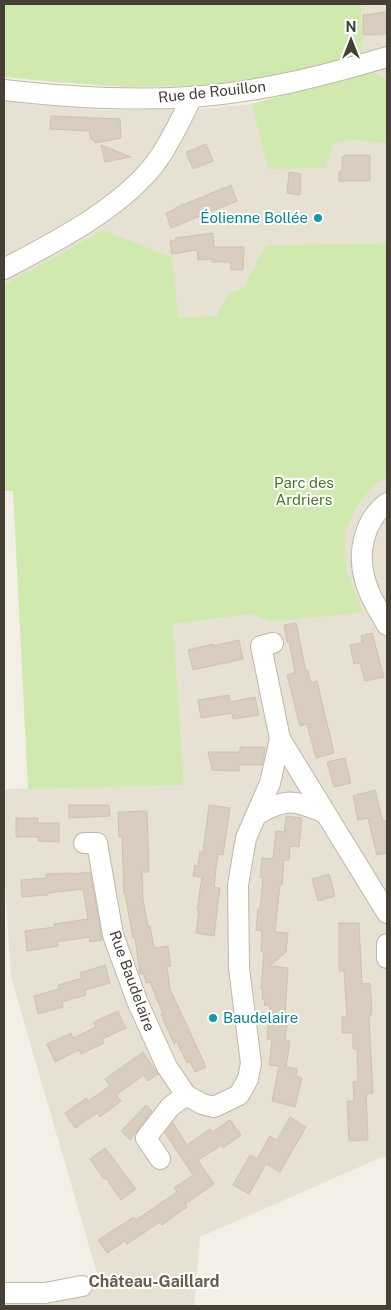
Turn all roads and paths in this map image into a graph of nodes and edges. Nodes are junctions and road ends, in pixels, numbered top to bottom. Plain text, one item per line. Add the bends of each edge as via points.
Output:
1 (387, 57) edge
2 (4, 90) edge
3 (192, 97) junction
4 (4, 269) edge
5 (387, 503) edge
6 (387, 625) edge
7 (273, 643) dead end
8 (280, 740) junction
9 (325, 813) junction
10 (258, 814) junction
11 (84, 843) dead end
12 (387, 914) edge
13 (387, 944) edge
14 (387, 958) edge
15 (186, 1095) junction
16 (160, 1159) dead end
17 (82, 1286) dead end
18 (4, 1293) edge

1 - 3 street, Rue de Rouillon via 288,83
2 - 3 street, Rue de Rouillon via 64,96
3 - 4 street via 158,159 136,184 109,207 58,240
5 - 6 street via 364,536 362,564 370,594
7 - 8 street via 261,646
8 - 9 street
8 - 10 street via 270,783
9 - 10 street via 298,802 274,804
9 - 12 street
10 - 15 street via 246,838 238,886 239,968 251,1063 248,1080 239,1095 214,1107
11 - 15 street, Rue Baudelaire via 97,843 116,942 136,1001 167,1067
13 - 14 street
15 - 16 street via 170,1107 146,1138
17 - 18 street via 45,1293

